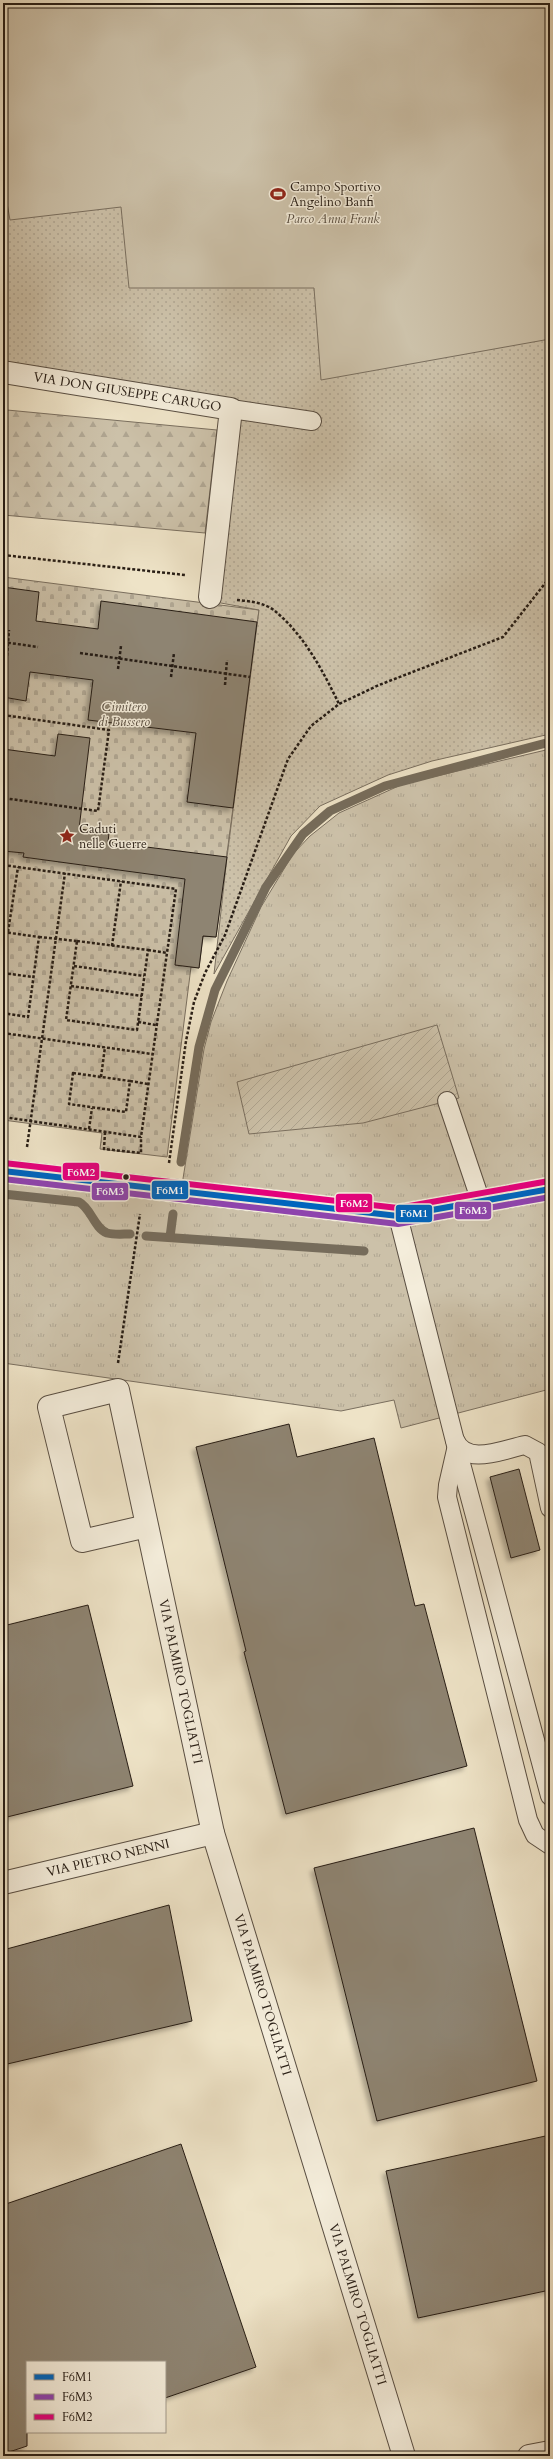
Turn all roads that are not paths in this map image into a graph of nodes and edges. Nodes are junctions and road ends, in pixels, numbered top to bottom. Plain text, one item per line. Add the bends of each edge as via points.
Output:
1 (3, 372) edge
2 (231, 409) junction
3 (312, 421) dead end
4 (210, 597) road end
5 (447, 1101) dead end
6 (13, 1172) edge
7 (550, 1189) edge
8 (481, 1202) junction
9 (398, 1216) junction
10 (455, 1440) junction
11 (550, 1508) edge
12 (147, 1526) junction
13 (550, 1796) edge
14 (213, 1833) junction
15 (550, 1845) edge
16 (3, 1883) edge
17 (550, 2452) edge
18 (404, 2456) edge
19 (529, 2456) edge

1 - 2 street, VIA DON GIUSEPPE CARUGO
2 - 3 lane
2 - 4 street, VIA DON GIUSEPPE CARUGO
5 - 8 lane
6 - 9 street
7 - 8 street
8 - 9 street
9 - 10 lane
10 - 11 lane via 460,1450 470,1455 526,1445 534,1448 538,1452
10 - 13 lane
10 - 15 lane via 456,1457 447,1497 528,1820 535,1835
12 - 12 street, VIA PALMIRO TOGLIATTI via 82,1541 49,1407 118,1390
12 - 14 street, VIA PALMIRO TOGLIATTI
14 - 16 street, VIA PIETRO NENNI
14 - 18 street, VIA PALMIRO TOGLIATTI
17 - 19 street

